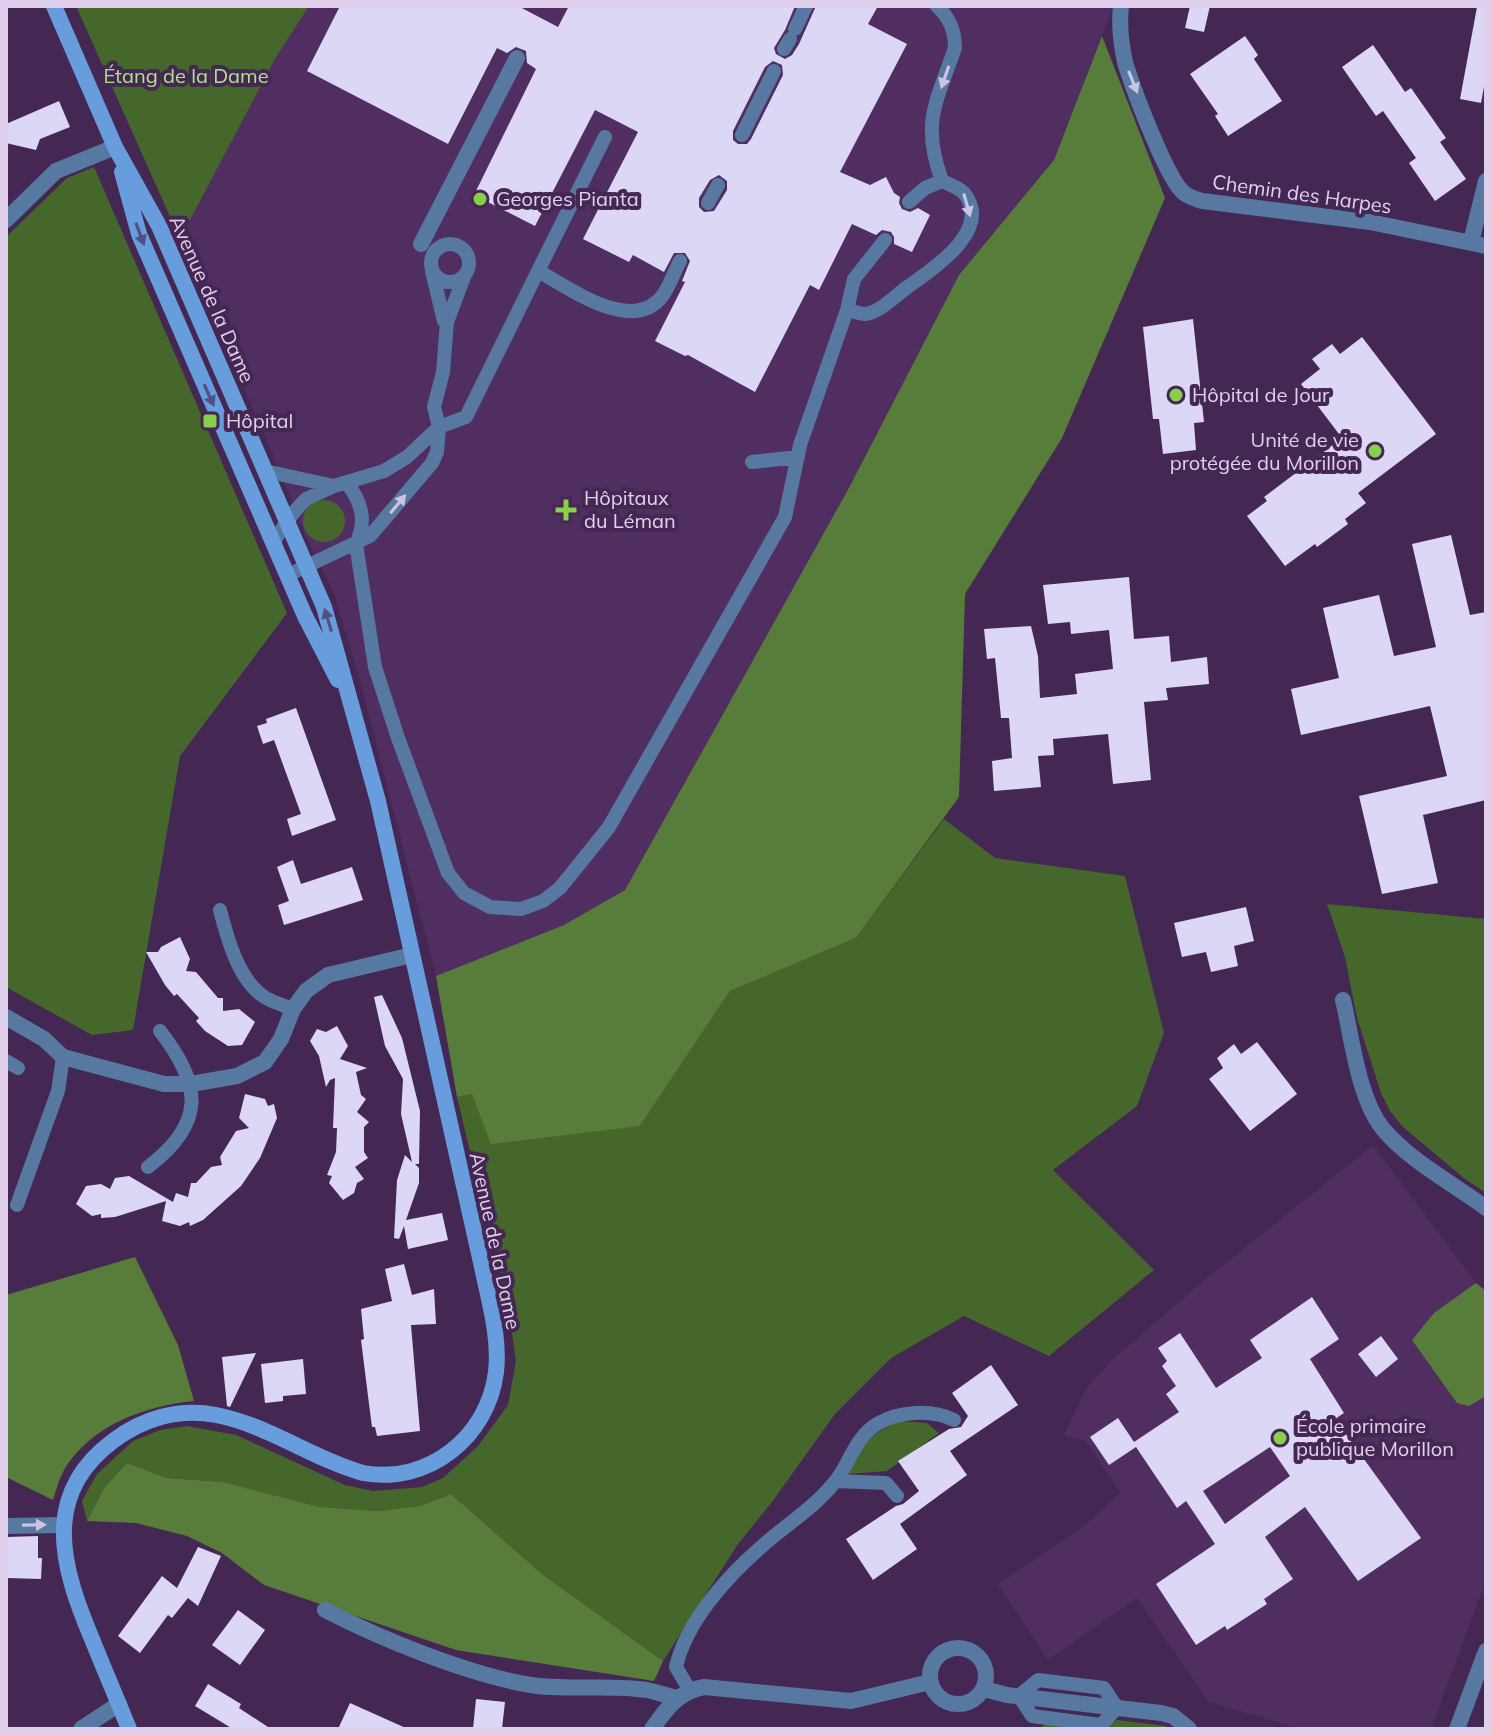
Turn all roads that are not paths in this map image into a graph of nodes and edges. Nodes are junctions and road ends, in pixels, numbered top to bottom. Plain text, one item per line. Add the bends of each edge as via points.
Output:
1 (54, 6) edge
2 (806, 6) edge
3 (937, 6) edge
4 (1121, 6) edge
5 (790, 39) dead end
6 (517, 58) dead end
7 (774, 71) dead end
8 (742, 135) dead end
9 (605, 137) dead end
10 (115, 147) junction
11 (942, 181) junction
12 (1486, 181) edge
13 (718, 185) dead end
14 (909, 202) dead end
15 (708, 203) dead end
16 (6, 220) edge
17 (885, 240) dead end
18 (421, 244) dead end
19 (1478, 244) edge
20 (680, 261) dead end
21 (432, 271) junction
22 (538, 271) junction
23 (464, 277) junction
24 (847, 310) junction
25 (446, 329) junction
26 (439, 427) junction
27 (798, 457) junction
28 (752, 462) dead end
29 (265, 471) junction
30 (341, 485) junction
31 (287, 522) junction
32 (273, 542) junction
33 (356, 544) junction
34 (306, 567) junction
35 (288, 575) junction
36 (347, 695) junction
37 (220, 910) dead end
38 (412, 955) junction
39 (1343, 1000) dead end
40 (293, 1009) junction
41 (6, 1017) edge
42 (160, 1031) dead end
43 (63, 1057) junction
44 (191, 1084) junction
45 (148, 1167) dead end
46 (17, 1205) dead end
47 (1486, 1208) edge
48 (954, 1420) dead end
49 (836, 1481) junction
50 (897, 1496) dead end
51 (63, 1525) junction
52 (6, 1526) edge
53 (325, 1610) dead end
54 (1486, 1651) edge
55 (930, 1682) junction
56 (984, 1689) junction
57 (683, 1694) junction
58 (119, 1704) junction
59 (81, 1729) edge
60 (129, 1729) edge
61 (652, 1729) edge
62 (1189, 1729) edge
63 (1457, 1729) edge

1 - 10 main road, Avenue de la Dame
2 - 5 lane
3 -> 11 lane via 955,37 931,120 931,146
4 -> 19 street, Chemin des Harpes via 1126,62 1167,167 1185,194 1202,201 1356,220
6 - 18 street
7 - 8 lane
9 - 22 lane
10 - 16 street via 56,171
10 - 29 main road, Avenue de la Dame via 159,226
10 -> 32 main road, Avenue de la Dame via 139,234
11 - 14 lane
11 -> 24 lane via 963,192 969,205 971,220 964,239 940,264 876,309 864,314
12 - 19 street
13 - 15 lane
17 - 24 lane via 854,279
20 - 22 lane via 659,299 629,312 607,307
21 - 23 lane via 444,282
21 - 23 lane via 436,250 455,244 469,259
21 - 25 lane
22 - 26 lane via 466,417
23 - 25 lane
24 - 27 lane
25 - 26 lane via 434,407
26 - 30 lane via 400,462
33 -> 26 lane via 376,531 432,463
27 - 28 lane
27 - 33 lane via 785,517 616,816 560,888 521,909 480,903 448,873 375,667
29 - 30 lane
29 - 31 main road, Avenue de la Dame
30 - 31 lane via 306,499
30 - 33 lane via 358,498 363,517
31 - 32 lane
31 - 34 main road, Avenue de la Dame
32 - 35 main road, Avenue de la Dame
33 - 34 lane
34 - 35 lane
36 -> 34 main road, Avenue de la Dame via 324,607
35 - 36 main road, Avenue de la Dame
36 - 38 main road, Avenue de la Dame via 378,801
37 - 40 lane via 242,970 262,996
38 - 40 street via 328,975
38 - 51 main road, Avenue de la Dame via 494,1326 496,1371 483,1414 467,1437 438,1461 386,1476 354,1471 225,1417 160,1417 127,1431 98,1454 73,1490
39 - 47 street via 1365,1094 1383,1128
40 - 44 street via 265,1062 237,1076
41 - 43 street
42 - 44 lane via 182,1058
43 - 44 street via 164,1084
43 - 46 lane via 58,1091
44 - 45 lane via 184,1133
48 - 49 lane via 942,1414 906,1413 877,1424 864,1434
49 - 50 lane via 886,1483
49 - 57 lane via 732,1573 703,1613 679,1650 676,1667
52 -> 51 street
51 - 58 main road, Avenue de la Dame via 73,1592
53 - 57 street via 438,1658 532,1685
54 - 63 street
55 - 56 street via 944,1701 955,1704 977,1698
55 - 56 street via 940,1654 960,1648 984,1664
55 - 57 street via 851,1701 720,1686
56 - 62 street via 1173,1716
57 - 61 street
58 - 59 street
58 - 60 main road, Avenue de la Dame

